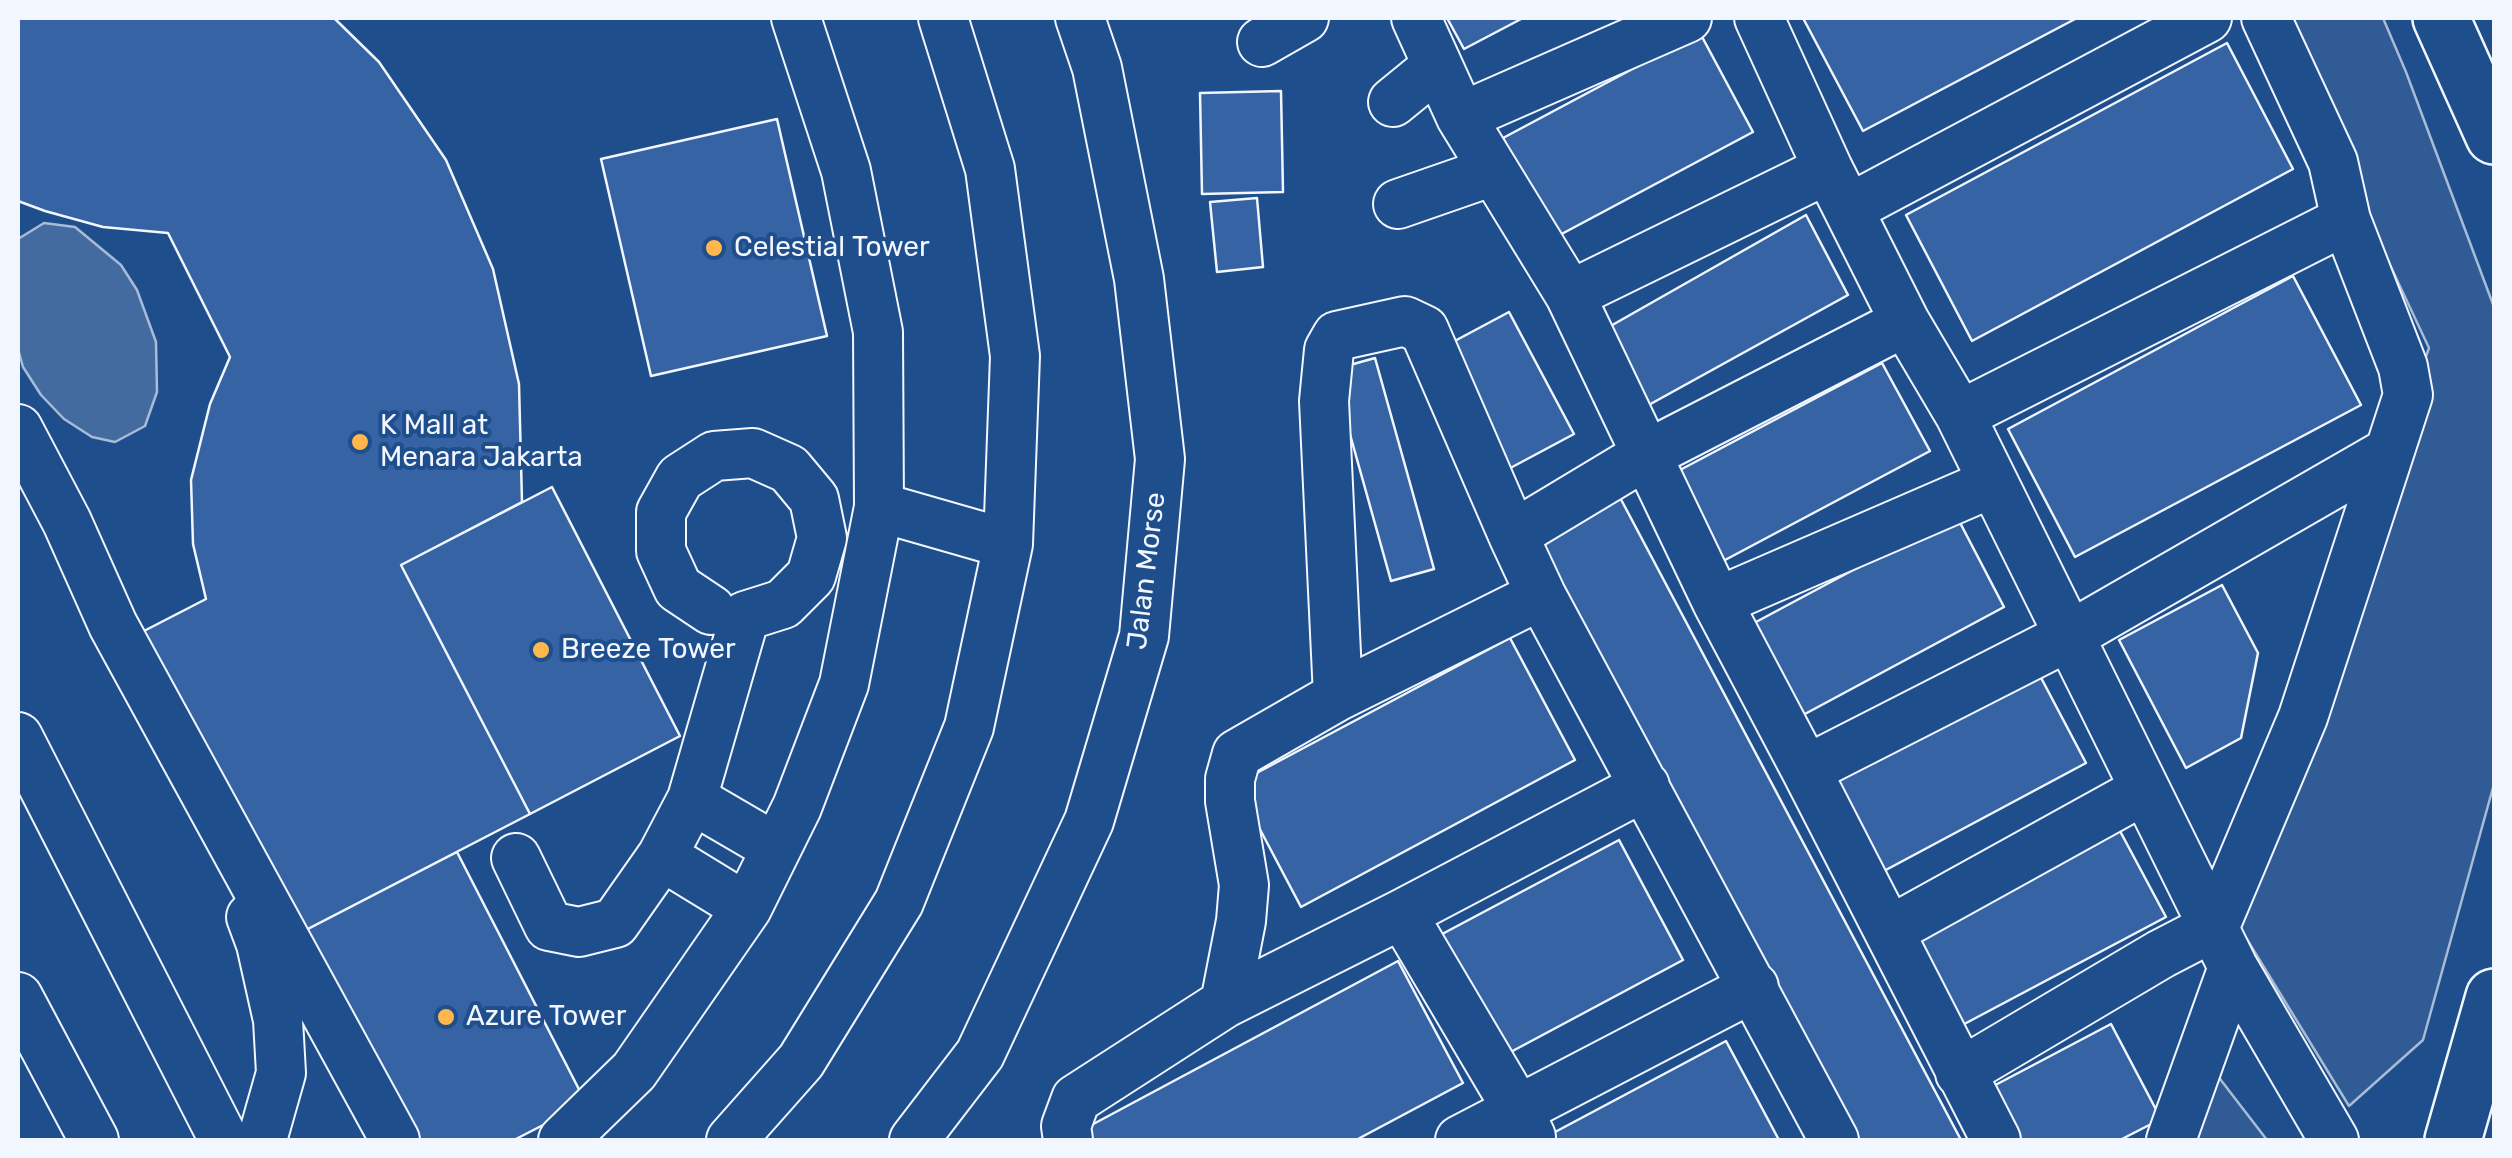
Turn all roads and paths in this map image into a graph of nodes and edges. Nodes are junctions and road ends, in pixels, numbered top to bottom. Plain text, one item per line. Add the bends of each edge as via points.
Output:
1 (796, 18) edge
2 (943, 18) edge
3 (1080, 18) edge
4 (1304, 18) edge
5 (1416, 18) edge
6 (1687, 18) edge
7 (1759, 18) edge
8 (2207, 18) edge
9 (2266, 18) edge
10 (2440, 18) edge
11 (1262, 42) dead end
12 (1437, 66) junction
13 (1393, 102) dead end
14 (1462, 117) junction
15 (2494, 136) edge
16 (1492, 171) junction
17 (1839, 188) junction
18 (1398, 204) dead end
19 (2346, 220) junction
20 (1570, 295) junction
21 (1905, 322) junction
22 (1960, 416) junction
23 (18, 428) edge
24 (2388, 453) junction
25 (1646, 456) junction
26 (1992, 483) junction
27 (879, 507) junction
28 (1513, 535) junction
29 (1008, 544) junction
30 (1542, 595) junction
31 (1717, 602) junction
32 (711, 610) dead end
33 (2069, 636) junction
34 (1338, 696) junction
35 (18, 738) edge
36 (1806, 770) junction
37 (1645, 786) junction
38 (2144, 790) junction
39 (692, 799) junction
40 (216, 814) junction
41 (776, 848) junction
42 (662, 856) junction
43 (516, 858) dead end
44 (746, 908) junction
45 (1402, 914) junction
46 (1889, 931) junction
47 (2224, 947) junction
48 (1754, 987) junction
49 (18, 996) edge
50 (2494, 997) edge
51 (1225, 1004) junction
52 (1960, 1073) junction
53 (1526, 1126) edge
54 (592, 1131) edge
55 (94, 1140) edge
56 (224, 1140) edge
57 (262, 1140) edge
58 (395, 1140) edge
59 (731, 1140) edge
60 (914, 1140) edge
61 (1068, 1140) edge
62 (1460, 1140) edge
63 (1834, 1140) edge
64 (1996, 1140) edge
65 (2171, 1140) edge
66 (2334, 1140) edge
67 (2454, 1140) edge

1 - 27 street via 846,171 878,332
2 - 29 street via 990,170 1015,356
3 - 60 street, Jalan Morse via 1097,68 1139,280 1160,459 1144,636 1089,820 980,1054
4 - 11 street
5 - 12 street
6 - 14 street
7 - 17 street
8 - 17 street
9 - 19 street via 2333,162
10 - 15 main road
12 - 13 street
12 - 14 street
14 - 16 street
16 - 18 street
16 - 20 street
17 - 20 street
17 - 21 street
19 - 22 street
19 - 24 street via 2403,367 2408,395
20 - 25 street
21 - 22 street
21 - 25 street
22 - 26 street
23 - 40 street via 113,625
24 - 33 street
24 - 47 street
25 - 28 street
25 - 31 street
26 - 31 street
26 - 33 street
27 - 29 street
27 - 41 street via 844,684
28 - 30 street
28 - 34 street via 1424,330 1405,321 1337,336 1329,350 1324,401
29 - 59 street via 969,727 899,902 800,1061
30 - 34 street
30 - 37 street
31 - 36 street
32 - 39 street via 678,588 661,552 661,512 680,478 714,456 753,453 790,468 814,500 822,538 811,576 783,604 745,616
33 - 36 street
33 - 38 street
34 - 51 street via 1237,754 1230,802 1244,885
35 - 56 street
36 - 46 street
37 - 45 street
37 - 48 street
38 - 46 street
38 - 47 street
39 - 41 street
39 - 42 street
40 - 57 street via 261,944 278,1020 280,1074
40 - 58 street
41 - 44 street
42 - 43 street via 614,923 579,932 549,926
42 - 44 street
44 - 54 street
45 - 51 street
45 - 53 street
46 - 52 street
47 - 52 street via 2161,954
47 - 65 street
47 - 66 street
48 - 53 street
48 - 63 street
49 - 55 street
50 - 67 main road
51 - 61 street via 1076,1099
52 - 64 street
53 - 62 street

